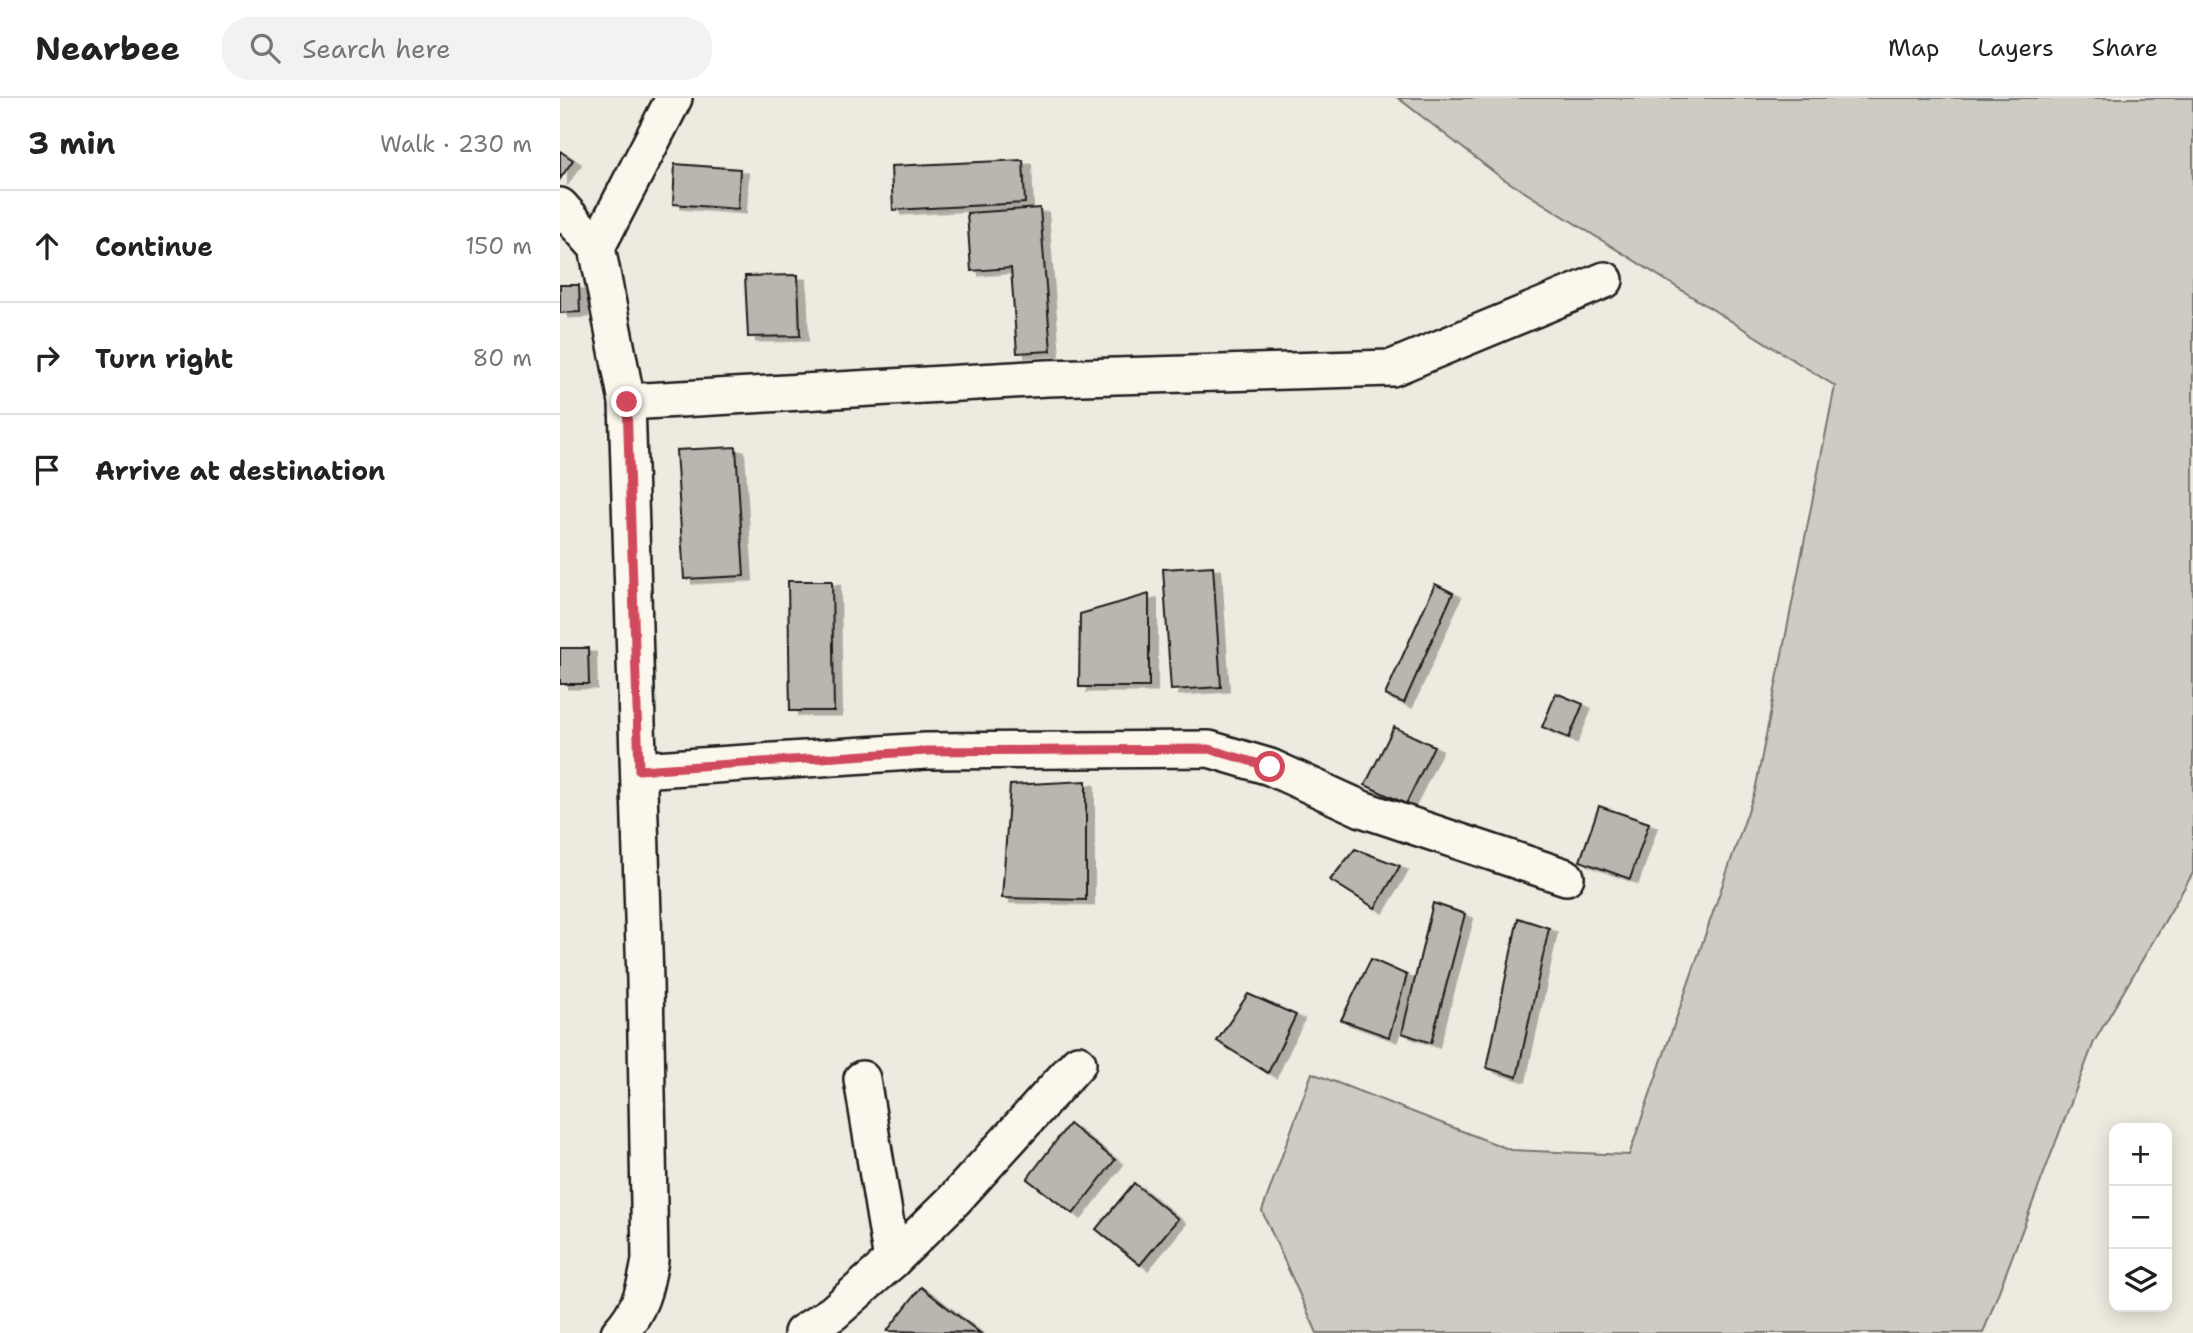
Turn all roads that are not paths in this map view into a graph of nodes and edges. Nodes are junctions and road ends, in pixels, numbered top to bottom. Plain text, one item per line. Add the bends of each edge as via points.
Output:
1 (674, 98) edge
2 (560, 205) edge
3 (597, 247) junction
4 (1605, 280) dead end
5 (627, 402) junction
6 (639, 770) junction
7 (1566, 877) dead end
8 (1077, 1063) dead end
9 (862, 1079) dead end
10 (892, 1261) junction
11 (842, 1323) edge
12 (619, 1333) edge
13 (802, 1333) edge

1 - 3 street
2 - 3 street
3 - 5 street
4 - 5 street via 1392,368 1048,378
5 - 6 street
6 - 7 street via 926,751 1209,749 1270,767 1362,809
6 - 12 street via 650,1260 645,1293
8 - 10 street via 954,1200
9 - 10 street
10 - 11 street
11 - 13 street

